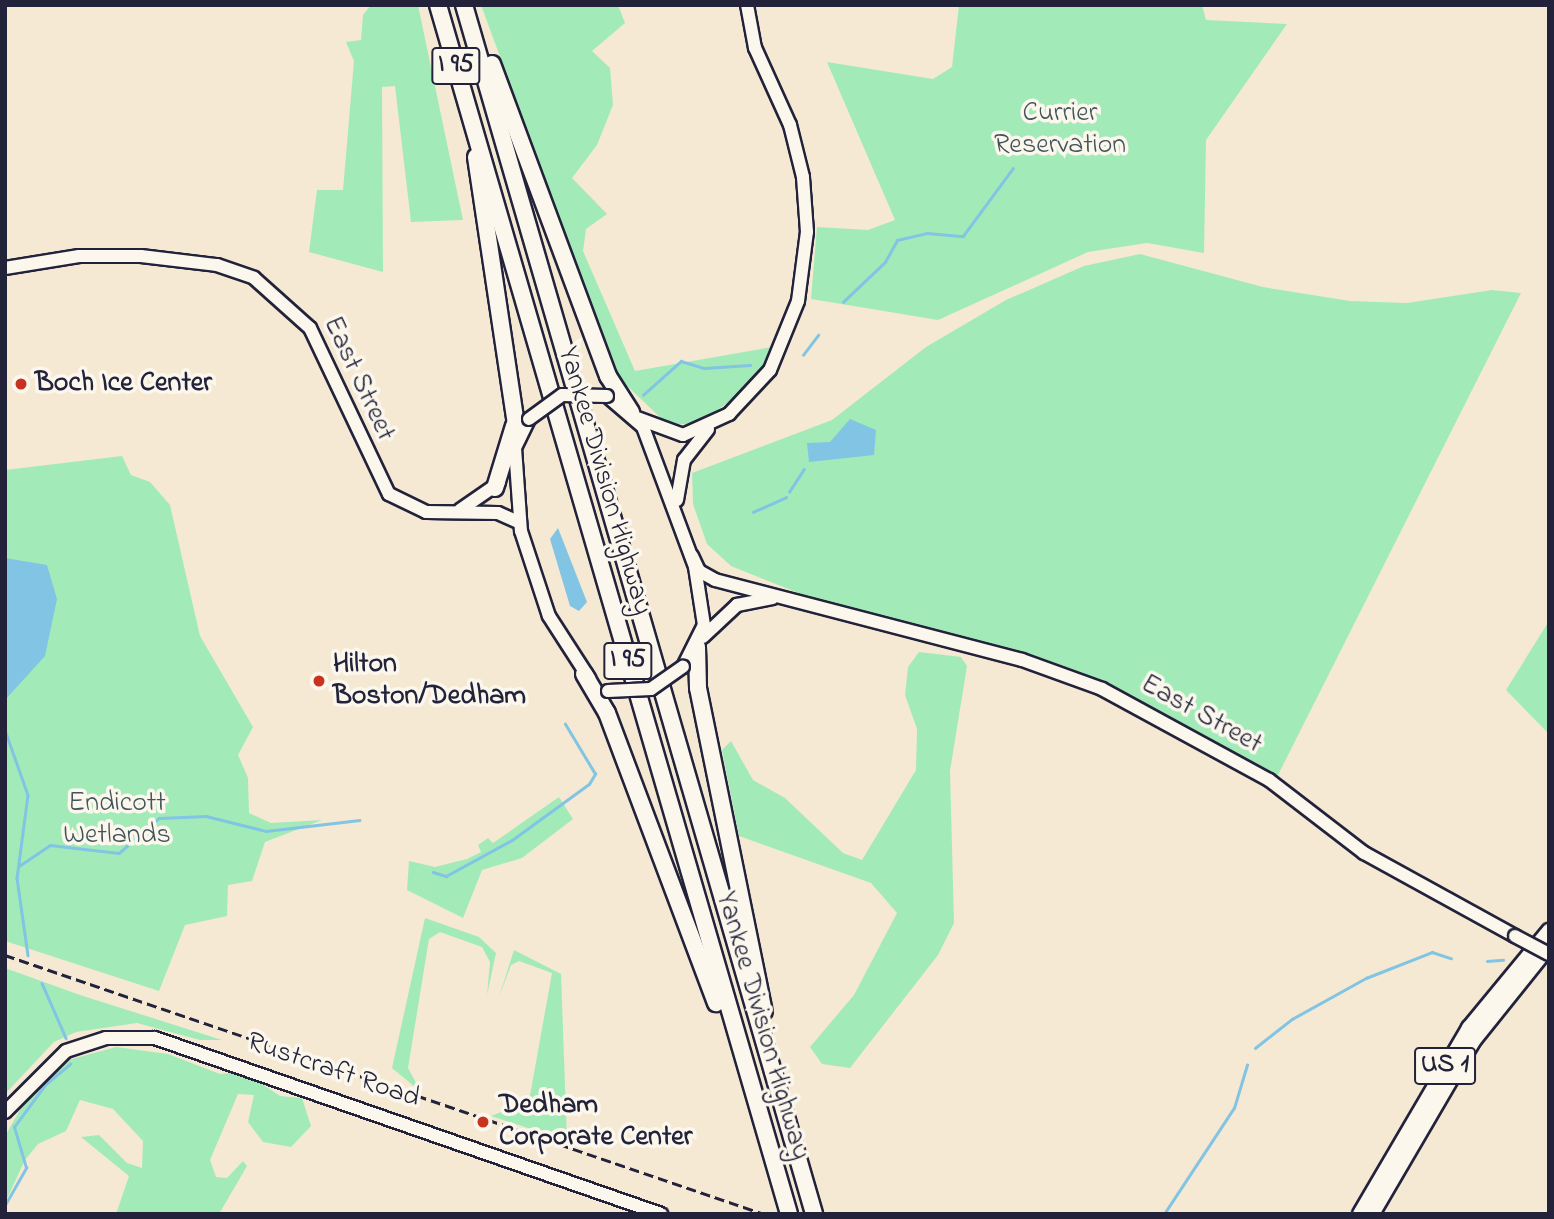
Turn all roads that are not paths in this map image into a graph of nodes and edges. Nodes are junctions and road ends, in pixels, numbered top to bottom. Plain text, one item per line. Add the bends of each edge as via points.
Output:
1 (438, 5) edge
2 (465, 5) edge
3 (747, 5) edge
4 (474, 127) junction
5 (5, 268) edge
6 (516, 400) junction
7 (634, 415) junction
8 (714, 425) junction
9 (517, 440) junction
10 (495, 488) junction
11 (677, 509) junction
12 (453, 512) junction
13 (520, 523) junction
14 (692, 556) junction
15 (791, 600) junction
16 (698, 645) junction
17 (584, 674) junction
18 (1549, 931) edge
19 (1549, 946) edge
20 (1549, 954) edge
21 (768, 1055) junction
22 (752, 1088) junction
23 (5, 1112) edge
24 (812, 1207) edge
25 (661, 1214) edge
26 (789, 1214) edge
27 (1360, 1214) edge
28 (1373, 1214) edge

1 - 4 highway, Yankee Division Highway / I 95
2 - 7 highway via 608,376
2 - 21 highway, Yankee Division Highway / I 95
3 - 8 main road via 755,48 790,125 802,170 806,253 792,321 771,370 745,401
4 - 6 highway via 486,252
4 - 22 highway, Yankee Division Highway / I 95
5 - 12 main road, East Street via 79,256 141,256 217,265 262,282 297,311 315,336 386,490 411,508
6 - 9 highway
6 - 10 highway via 514,429
7 - 8 main road via 674,435
7 - 9 main road, bridge via 607,396 562,395 529,419
7 - 11 main road
8 - 11 main road via 684,460
9 - 10 main road
9 - 13 main road
10 - 12 main road
11 - 14 main road
12 - 13 main road, East Street via 502,514
13 - 17 main road via 549,616
14 - 15 main road, East Street via 708,578
14 - 16 main road via 704,607
15 - 16 main road, East Street via 737,605
15 - 20 main road, East Street, bridge via 1022,660 1102,689 1269,780 1364,853
16 - 17 main road, bridge via 684,667 651,689 608,691
16 - 21 highway via 697,683 744,895
17 - 22 highway via 607,713 726,1037
18 - 27 main road, US 1 via 1469,1028
19 - 28 main road, US 1 via 1469,1047
21 - 24 highway, Yankee Division Highway / I 95
22 - 26 highway, Yankee Division Highway / I 95
23 - 25 main road, Rustcraft Road via 66,1051 106,1038 155,1038

